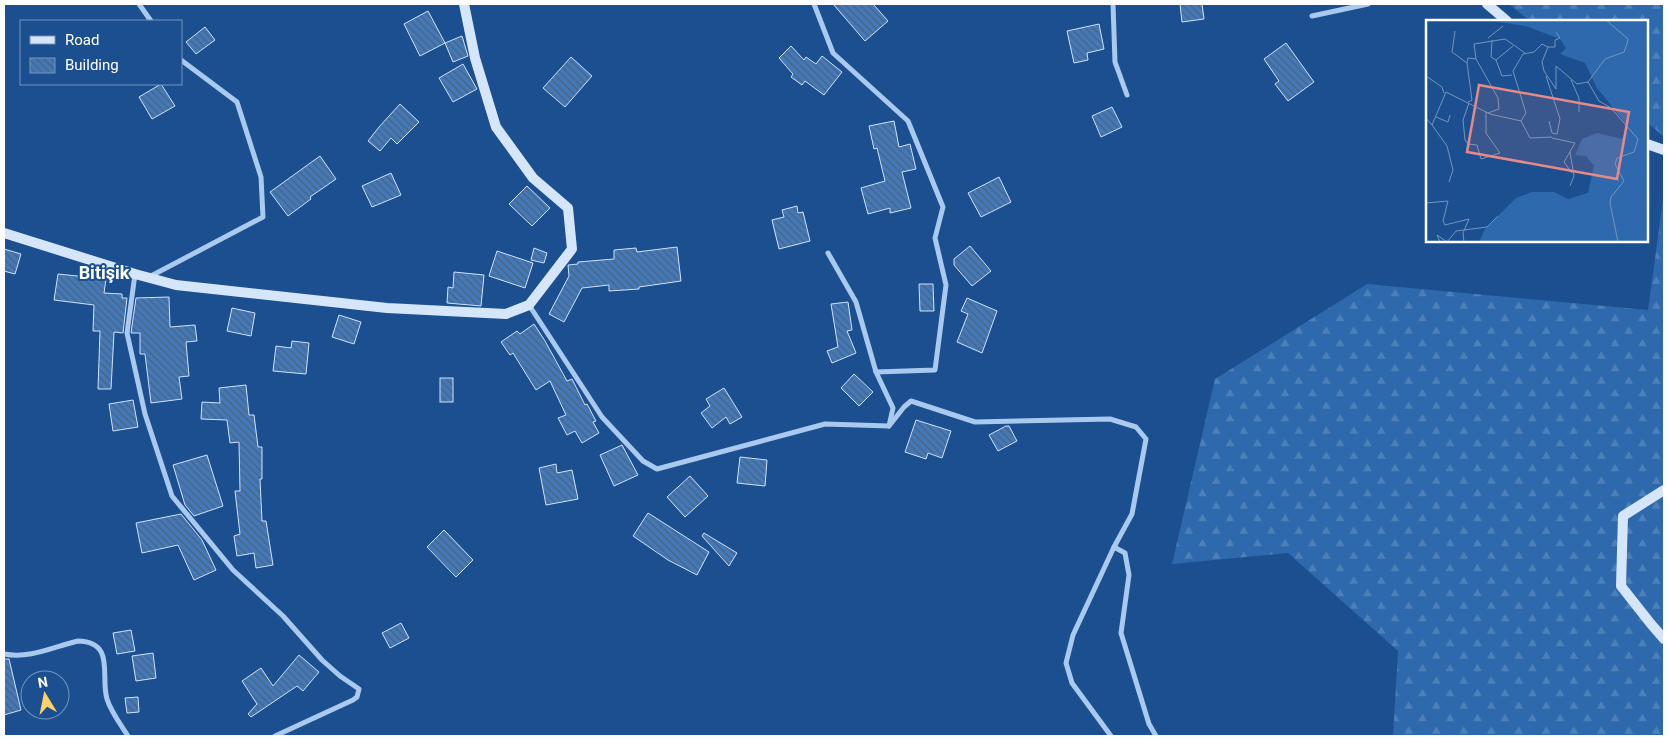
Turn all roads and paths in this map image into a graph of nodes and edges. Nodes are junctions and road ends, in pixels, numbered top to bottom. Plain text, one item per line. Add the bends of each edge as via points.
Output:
1 (139, 4) edge
2 (464, 4) edge
3 (814, 4) edge
4 (1113, 4) edge
5 (1368, 4) edge
6 (1487, 4) edge
7 (1312, 16) dead end
8 (150, 20) edge
9 (1506, 20) edge
10 (182, 61) edge
11 (1127, 95) dead end
12 (1648, 144) edge
13 (1664, 150) edge
14 (4, 233) edge
15 (828, 254) dead end
16 (135, 274) junction
17 (148, 278) junction
18 (529, 305) junction
19 (876, 372) junction
20 (889, 426) junction
21 (1664, 490) edge
22 (1114, 547) junction
23 (1664, 639) edge
24 (4, 654) edge
25 (128, 736) edge
26 (275, 736) edge
27 (1111, 736) edge
28 (1156, 736) edge

1 - 8 street
2 - 18 street via 475,58 496,127 533,178 568,208 572,249
3 - 19 street via 833,53 908,121 943,207 935,238 946,285 935,370
4 - 11 street via 1115,62
5 - 7 street
6 - 9 street
10 - 17 street via 237,102 262,177 263,216
12 - 13 street
14 - 16 street
15 - 19 street via 856,302
16 - 17 street
16 - 26 street via 127,333 145,414 172,496 232,570 283,616 328,665 359,689 353,700
17 - 18 street via 387,308 506,314
18 - 20 street via 602,417 643,461 657,469 825,424
19 - 20 street via 894,408
20 - 22 street via 911,402 975,422 1110,419 1136,427 1146,439 1132,514
21 - 23 street via 1623,516 1621,586
22 - 27 street via 1073,635 1066,663 1072,683
22 - 28 street via 1125,553 1129,575 1121,633 1149,724
24 - 25 street via 33,654 78,641 97,647 104,657 106,698

